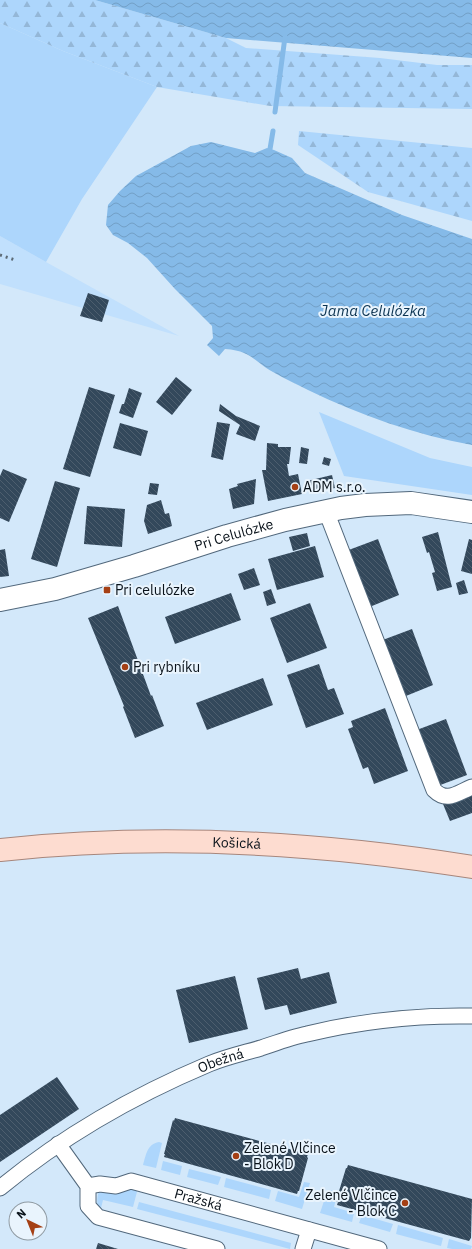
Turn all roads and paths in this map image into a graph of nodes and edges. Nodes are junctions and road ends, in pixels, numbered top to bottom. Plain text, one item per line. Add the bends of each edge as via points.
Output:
1 (326, 511) junction
2 (472, 512) edge
3 (0, 600) edge
4 (472, 787) edge
5 (0, 850) edge
6 (472, 867) edge
7 (472, 1016) edge
8 (58, 1144) junction
9 (88, 1186) junction
10 (0, 1188) edge
11 (309, 1230) junction
12 (217, 1249) edge
13 (304, 1249) edge
14 (380, 1249) edge

1 - 2 street, Pri Celulózke via 366,505 412,504
1 - 3 street, Pri Celulózke via 234,534 55,589
1 - 4 street via 434,790 440,796 447,797
5 - 6 main road, Košická via 102,842 240,842 365,852
7 - 8 street, Obežná via 382,1020 307,1034 211,1064 96,1119
8 - 9 street
8 - 10 street, Obežná
9 - 11 street, Pražská via 116,1186 131,1181
9 - 12 street via 88,1206 98,1216
11 - 13 street
11 - 14 street, Pražská

